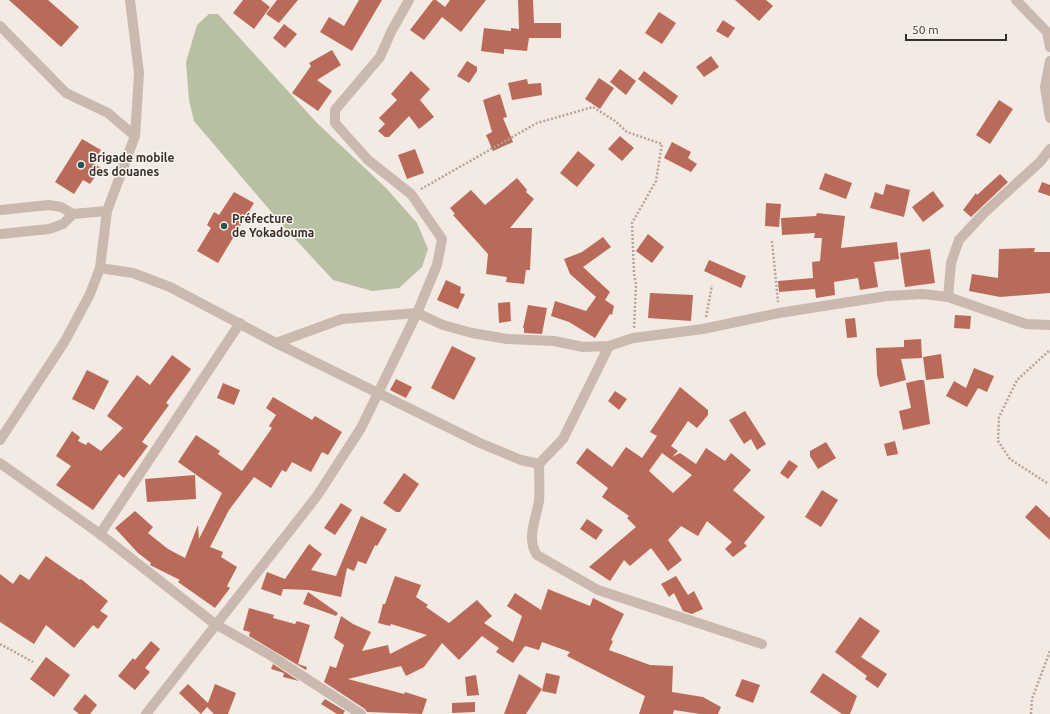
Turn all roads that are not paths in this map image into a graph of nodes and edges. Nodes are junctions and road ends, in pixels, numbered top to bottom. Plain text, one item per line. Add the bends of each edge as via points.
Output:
1 (130, 0) edge
2 (409, 0) edge
3 (1016, 0) edge
4 (0, 26) edge
5 (1050, 48) edge
6 (1050, 61) edge
7 (1050, 118) edge
8 (135, 136) junction
9 (1050, 149) edge
10 (0, 210) edge
11 (107, 211) junction
12 (73, 214) junction
13 (0, 234) edge
14 (100, 268) junction
15 (948, 297) junction
16 (417, 313) junction
17 (240, 323) junction
18 (1050, 325) edge
19 (276, 343) junction
20 (610, 346) junction
21 (378, 394) junction
22 (0, 440) edge
23 (0, 463) edge
24 (539, 464) junction
25 (100, 534) junction
26 (215, 624) junction
27 (762, 644) dead end
28 (146, 714) edge
29 (361, 714) edge

1 - 8 street via 139,73
2 - 16 street via 380,57 335,110 336,123 368,160 411,194 442,239 438,265
3 - 5 street via 1047,32
4 - 8 street via 66,93 108,113
6 - 7 street via 1045,87
8 - 11 street
9 - 15 street via 1040,162 984,213 959,240 951,263
10 - 12 street via 50,205 61,207
11 - 12 street
11 - 14 street
12 - 13 street via 64,224 49,229
14 - 17 street via 133,273 170,287
14 - 22 street via 90,294 65,341
15 - 18 street via 1026,324
15 - 20 street via 923,294 887,296 780,313 703,329 634,338
16 - 19 street via 342,319
16 - 20 street via 443,325 507,339 554,341 583,347
16 - 21 street
17 - 19 street
17 - 25 street
19 - 21 street
20 - 24 street via 563,440
21 - 24 street via 480,443 520,460
21 - 26 street via 361,428 317,496
23 - 25 street
24 - 27 street via 539,500 532,533 532,548 537,555 598,590
25 - 26 street
26 - 28 street
26 - 29 street via 270,655

